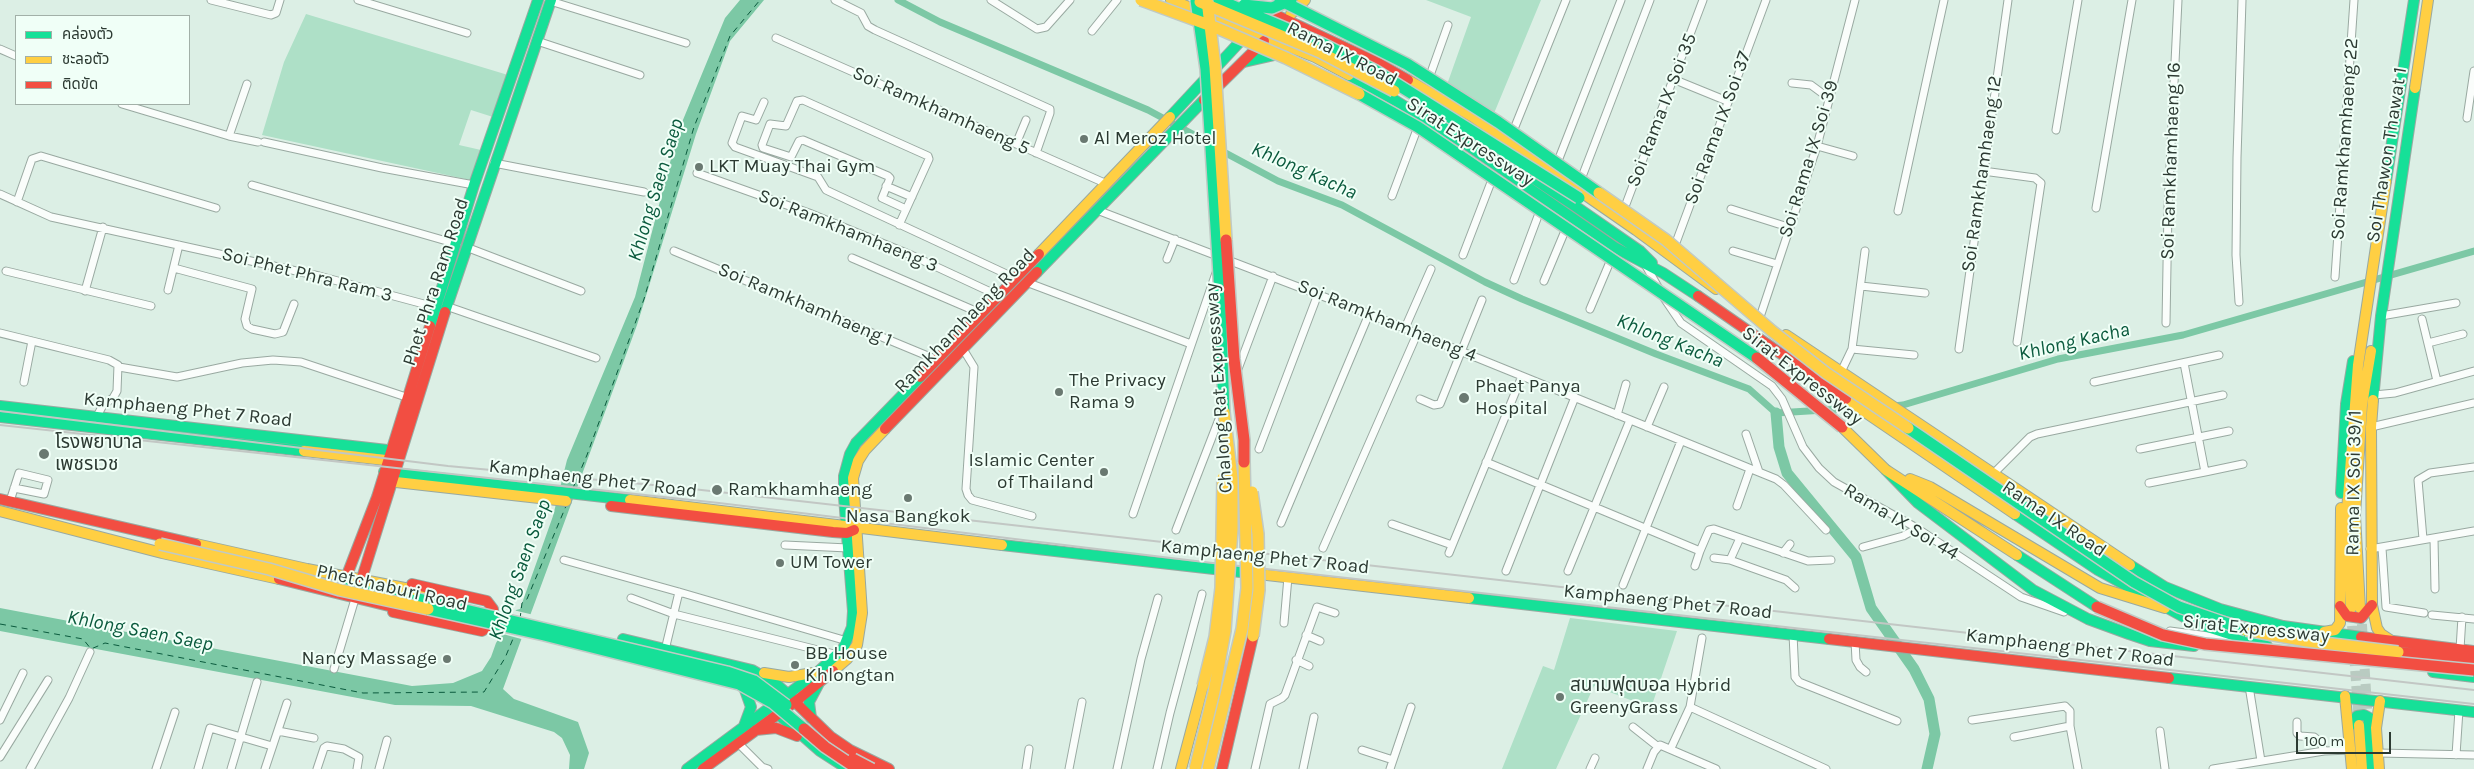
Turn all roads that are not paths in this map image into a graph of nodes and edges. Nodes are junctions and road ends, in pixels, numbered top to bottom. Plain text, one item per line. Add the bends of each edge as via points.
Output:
1 (211, 0) edge
2 (280, 0) edge
3 (358, 0) edge
4 (538, 0) edge
5 (834, 0) edge
6 (991, 0) edge
7 (1070, 0) edge
8 (1117, 0) edge
9 (1141, 0) edge
10 (1171, 0) edge
11 (1196, 0) edge
12 (1207, 0) edge
13 (1220, 0) edge
14 (1244, 0) edge
15 (1279, 0) edge
16 (1291, 0) edge
17 (1305, 0) edge
18 (1309, 0) edge
19 (1566, 0) edge
20 (1621, 0) edge
21 (1650, 0) edge
22 (1703, 0) edge
23 (1766, 0) edge
24 (1855, 0) edge
25 (1944, 0) edge
26 (2008, 0) edge
27 (2078, 0) edge
28 (2132, 0) edge
29 (2178, 0) edge
30 (2242, 0) edge
31 (2354, 0) edge
32 (2414, 0) edge
33 (2428, 0) edge
34 (551, 1) edge
35 (228, 2) edge
36 (1269, 11) junction
37 (1287, 19) junction
38 (1227, 21) junction
39 (1448, 25) dead end
40 (1250, 30) junction
41 (1092, 31) dead end
42 (467, 33) dead end
43 (1268, 37) junction
44 (776, 38) dead end
45 (1329, 39) junction
46 (537, 41) junction
47 (686, 43) dead end
48 (0, 49) edge
49 (1230, 52) junction
50 (15, 56) edge
51 (1315, 57) junction
52 (1242, 62) junction
53 (2474, 71) edge
54 (640, 75) dead end
55 (1403, 76) junction
56 (1673, 79) junction
57 (1792, 83) dead end
58 (247, 84) dead end
59 (1425, 88) junction
60 (1830, 99) junction
61 (1396, 101) junction
62 (1727, 101) junction
63 (764, 102) dead end
64 (125, 105) edge
65 (1422, 117) junction
66 (2467, 118) dead end
67 (1026, 120) dead end
68 (2056, 130) dead end
69 (229, 136) junction
70 (1509, 142) junction
71 (1016, 144) junction
72 (1817, 146) junction
73 (1036, 153) junction
74 (1853, 156) dead end
75 (494, 163) junction
76 (1497, 168) junction
77 (1983, 171) junction
78 (697, 173) dead end
79 (1553, 173) junction
80 (1107, 184) junction
81 (252, 185) dead end
82 (474, 185) junction
83 (886, 186) junction
84 (644, 192) dead end
85 (0, 194) edge
86 (1392, 196) dead end
87 (912, 197) junction
88 (1545, 198) junction
89 (17, 202) junction
90 (1576, 202) junction
91 (1093, 206) junction
92 (216, 208) dead end
93 (2096, 208) dead end
94 (906, 209) junction
95 (1731, 210) dead end
96 (1898, 211) dead end
97 (1621, 219) junction
98 (899, 225) junction
99 (1788, 227) junction
100 (103, 228) junction
101 (1175, 239) junction
102 (179, 245) junction
103 (461, 246) junction
104 (1616, 248) junction
105 (674, 251) dead end
106 (1734, 251) dead end
107 (1865, 251) dead end
108 (1463, 255) dead end
109 (1221, 257) junction
110 (852, 258) dead end
111 (1167, 259) dead end
112 (1676, 261) junction
113 (1644, 262) junction
114 (1777, 264) junction
115 (174, 268) junction
116 (1430, 269) dead end
117 (6, 271) dead end
118 (1663, 273) junction
119 (1273, 276) junction
120 (2334, 277) dead end
121 (1015, 278) junction
122 (1514, 280) dead end
123 (1544, 281) dead end
124 (1026, 282) junction
125 (1861, 286) junction
126 (168, 290) dead end
127 (85, 291) junction
128 (580, 291) dead end
129 (1925, 293) dead end
130 (1318, 294) junction
131 (997, 295) junction
132 (1482, 300) dead end
133 (2239, 302) dead end
134 (2456, 303) dead end
135 (294, 304) dead end
136 (151, 306) dead end
137 (441, 306) junction
138 (1590, 309) dead end
139 (980, 313) junction
140 (1369, 314) junction
141 (2380, 316) junction
142 (1760, 317) junction
143 (2422, 319) dead end
144 (2166, 323) dead end
145 (1405, 328) junction
146 (0, 333) edge
147 (1418, 334) junction
148 (2463, 334) dead end
149 (32, 341) junction
150 (2017, 342) dead end
151 (2428, 343) junction
152 (1191, 344) junction
153 (963, 349) junction
154 (1852, 349) junction
155 (1959, 349) dead end
156 (1461, 351) junction
157 (1914, 355) dead end
158 (2218, 355) dead end
159 (596, 358) dead end
160 (935, 360) junction
161 (2184, 363) junction
162 (119, 367) junction
163 (2474, 371) edge
164 (1841, 372) junction
165 (1522, 376) junction
166 (2437, 381) junction
167 (24, 382) dead end
168 (2094, 382) dead end
169 (1626, 384) dead end
170 (1664, 387) dead end
171 (2223, 395) dead end
172 (2374, 395) junction
173 (1575, 398) junction
174 (412, 399) junction
175 (898, 399) junction
176 (1420, 399) dead end
177 (2191, 401) junction
178 (2474, 404) edge
179 (0, 406) edge
180 (907, 408) junction
181 (1617, 415) junction
182 (0, 417) edge
183 (96, 418) junction
184 (1224, 418) junction
185 (1630, 420) junction
186 (1647, 427) junction
187 (2371, 427) junction
188 (2229, 430) dead end
189 (1746, 434) dead end
190 (2198, 436) junction
191 (1244, 440) junction
192 (1681, 441) junction
193 (1259, 449) dead end
194 (2140, 449) dead end
195 (395, 456) junction
196 (1486, 462) junction
197 (2243, 464) dead end
198 (2474, 467) edge
199 (1750, 468) junction
200 (1886, 470) junction
201 (1988, 471) junction
202 (1759, 472) junction
203 (2205, 472) junction
204 (388, 477) junction
205 (2149, 483) dead end
206 (1970, 484) junction
207 (1540, 485) junction
208 (14, 488) junction
209 (5, 500) edge
210 (1737, 506) dead end
211 (1595, 508) junction
212 (0, 511) edge
213 (1133, 514) dead end
214 (1032, 516) dead end
215 (49, 523) junction
216 (1281, 523) dead end
217 (1392, 524) dead end
218 (1918, 528) junction
219 (850, 529) junction
220 (1647, 529) junction
221 (1176, 530) dead end
222 (1826, 530) dead end
223 (2474, 531) edge
224 (1740, 538) junction
225 (2434, 538) junction
226 (2424, 539) junction
227 (1790, 544) dead end
228 (785, 545) dead end
229 (1452, 545) junction
230 (1863, 547) dead end
231 (848, 548) junction
232 (1324, 548) dead end
233 (2382, 548) junction
234 (2370, 550) junction
235 (1700, 551) junction
236 (1449, 553) dead end
237 (1783, 553) junction
238 (1714, 558) dead end
239 (564, 560) dead end
240 (1730, 560) junction
241 (1830, 560) dead end
242 (1695, 566) dead end
243 (307, 569) junction
244 (1506, 571) dead end
245 (1568, 571) dead end
246 (347, 575) junction
247 (1288, 577) junction
248 (367, 579) junction
249 (1623, 585) dead end
250 (1795, 588) dead end
251 (2435, 589) dead end
252 (679, 592) junction
253 (1202, 594) dead end
254 (419, 595) junction
255 (631, 598) dead end
256 (1158, 598) dead end
257 (356, 599) junction
258 (370, 603) junction
259 (2356, 607) junction
260 (2165, 608) junction
261 (1335, 613) dead end
262 (674, 614) junction
263 (2462, 618) junction
264 (2088, 619) junction
265 (2474, 619) edge
266 (1284, 623) dead end
267 (532, 628) dead end
268 (2324, 632) junction
269 (1794, 634) junction
270 (1306, 636) junction
271 (1702, 638) dead end
272 (847, 641) junction
273 (1320, 641) dead end
274 (1855, 641) junction
275 (2249, 641) junction
276 (2393, 642) junction
277 (2270, 647) junction
278 (2460, 649) junction
279 (665, 650) junction
280 (2474, 651) edge
281 (90, 652) dead end
282 (838, 655) junction
283 (646, 656) junction
284 (1296, 660) junction
285 (2474, 660) edge
286 (1309, 666) dead end
287 (334, 669) dead end
288 (752, 670) junction
289 (2474, 670) edge
290 (674, 672) junction
291 (1866, 672) dead end
292 (23, 673) dead end
293 (822, 674) junction
294 (726, 676) junction
295 (2474, 677) edge
296 (48, 680) dead end
297 (256, 682) dead end
298 (2249, 686) junction
299 (745, 690) junction
300 (2344, 696) junction
301 (791, 697) junction
302 (2380, 701) junction
303 (1082, 702) dead end
304 (287, 703) dead end
305 (1411, 707) dead end
306 (1690, 707) junction
307 (774, 710) junction
308 (2459, 710) junction
309 (175, 712) dead end
310 (2474, 712) edge
311 (1314, 717) dead end
312 (811, 719) junction
313 (0, 720) edge
314 (1972, 720) dead end
315 (1897, 721) dead end
316 (2296, 722) dead end
317 (744, 726) junction
318 (2070, 726) junction
319 (2363, 726) junction
320 (1633, 727) dead end
321 (756, 730) junction
322 (278, 731) junction
323 (2160, 731) dead end
324 (240, 736) junction
325 (2014, 737) dead end
326 (314, 738) dead end
327 (387, 740) dead end
328 (738, 743) junction
329 (811, 744) junction
330 (272, 746) junction
331 (1657, 746) junction
332 (1671, 748) junction
333 (1029, 749) dead end
334 (1362, 750) dead end
335 (2351, 750) junction
336 (2324, 751) junction
337 (2378, 753) junction
338 (2456, 755) junction
339 (2474, 755) edge
340 (0, 757) edge
341 (1595, 758) dead end
342 (1393, 760) junction
343 (2261, 761) junction
344 (865, 767) edge
345 (708, 768) edge
346 (843, 768) edge
347 (30, 769) edge
348 (156, 769) edge
349 (198, 769) edge
350 (231, 769) edge
351 (265, 769) edge
352 (318, 769) edge
353 (357, 769) edge
354 (379, 769) edge
355 (687, 769) edge
356 (768, 769) edge
357 (890, 769) edge
358 (1026, 769) edge
359 (1069, 769) edge
360 (1117, 769) edge
361 (1157, 769) edge
362 (1181, 769) edge
363 (1195, 769) edge
364 (1208, 769) edge
365 (1222, 769) edge
366 (1255, 769) edge
367 (1304, 769) edge
368 (1390, 769) edge
369 (1590, 769) edge
370 (1647, 769) edge
371 (1716, 769) edge
372 (1826, 769) edge
373 (2078, 769) edge
374 (2165, 769) edge
375 (2213, 769) edge
376 (2352, 769) edge
377 (2362, 769) edge
378 (2370, 769) edge
379 (2379, 769) edge

1 - 35 street
2 - 35 street via 276,13 271,16
3 - 42 street
4 - 82 main road, Phet Phra Ram Road
5 - 73 street via 861,12 868,26 875,30 1050,109
6 - 7 street via 1036,29 1046,26
8 - 41 street
9 - 200 main road, Sirat Expressway, bridge via 1286,58 1354,90 1418,127 1757,358 1842,427
10 - 38 main road, Rama IX Road
11 - 90 main road, Rama IX Road, bridge via 1320,52 1372,79
11 - 184 main road, Chalong Rat Expressway, bridge via 1206,68
12 - 191 main road, Chalong Rat Expressway, bridge via 1215,67 1234,359
13 - 16 main road, bridge via 1258,8 1278,6
13 - 90 main road, Rama IX Road, bridge via 1324,44 1376,71
14 - 36 main road, Rama IX Road
15 - 36 main road, Ramkhamhaeng Road
15 - 285 main road, Sirat Expressway, bridge via 1407,64 1498,122 1666,240 1826,373 2134,582 2180,607 2221,624 2258,633
17 - 37 main road, Ramkhamhaeng Road
18 - 45 main road via 1314,19
19 - 70 street
20 - 79 street
21 - 90 street
22 - 56 street, Soi Rama IX Soi 35
23 - 62 street, Soi Rama IX Soi 37
24 - 60 street, Soi Rama IX Soi 39
25 - 96 street
26 - 77 street, Soi Ramkhamhaeng 12
27 - 68 street
28 - 93 street
29 - 144 street, Soi Ramkhamhaeng 16
30 - 133 street via 2236,254
31 - 120 street, Soi Ramkhamhaeng 22
32 - 259 main road, Soi Thawon Thawat 1 via 2368,290 2354,406 2347,511
33 - 141 main road, Soi Thawon Thawat 1
34 - 46 main road, Phet Phra Ram Road
34 - 47 street
36 - 37 main road, Rama IX Road
36 - 40 main road, Ramkhamhaeng Road
37 - 43 main road, Ramkhamhaeng Road
37 - 45 main road, Rama IX Road
38 - 40 main road, Rama IX Road
38 - 49 main road via 1233,38
39 - 59 street
40 - 43 main road, Rama IX Road
40 - 49 main road, Ramkhamhaeng Road
43 - 51 main road, Rama IX Road
43 - 52 main road, Ramkhamhaeng Road
44 - 71 street, Soi Ramkhamhaeng 5
45 - 55 main road, Rama IX Road
46 - 54 street
46 - 75 main road, Phet Phra Ram Road
48 - 50 street
49 - 80 main road, Ramkhamhaeng Road
51 - 52 main road via 1279,54
51 - 61 main road, Rama IX Road
52 - 91 main road, Ramkhamhaeng Road
53 - 66 street
55 - 59 main road, Rama IX Road
55 - 61 main road via 1393,86
56 - 62 street
56 - 97 street, Soi Rama IX Soi 35
57 - 60 street via 1811,85
58 - 69 street
59 - 70 main road, Rama IX Road
60 - 72 street, Soi Rama IX Soi 39
61 - 65 main road, Rama IX Road
62 - 112 street, Soi Rama IX Soi 37
63 - 98 street via 756,120 742,116 732,143 735,147 818,177 826,190
64 - 69 street
65 - 76 main road, Rama IX Road
65 - 86 street
67 - 71 street
69 - 82 street
70 - 79 main road, Rama IX Road
71 - 73 street, Soi Ramkhamhaeng 5
72 - 74 street
72 - 99 street, Soi Rama IX Soi 39
73 - 80 street, Soi Ramkhamhaeng 5
75 - 84 street
75 - 103 main road, Phet Phra Ram Road
76 - 88 main road, Rama IX Road
76 - 108 street
77 - 150 street via 2035,178 2041,183
77 - 155 street, Soi Ramkhamhaeng 12
78 - 131 street, Soi Ramkhamhaeng 3 via 912,255
79 - 90 main road, Rama IX Road
80 - 91 main road, Ramkhamhaeng Road
81 - 103 street
82 - 103 main road, Phet Phra Ram Road
83 - 87 street
83 - 87 street via 888,176 803,140 799,141 792,157 763,148 770,124 786,126 797,101 802,100 929,157
83 - 94 street via 882,198
85 - 89 street, Soi Phet Phra Ram 3
87 - 94 street
88 - 90 main road, Rama IX Road
88 - 122 street
89 - 92 street via 32,159 41,156
89 - 100 street, Soi Phet Phra Ram 3 via 51,217
90 - 97 main road, Rama IX Road
90 - 104 main road, Rama IX Road
90 - 112 main road, Rama IX Road
90 - 118 main road, Rama IX Road via 1640,251
90 - 123 street
91 - 101 street, Soi Ramkhamhaeng 4
91 - 121 main road, Ramkhamhaeng Road
91 - 124 main road, Ramkhamhaeng Road
94 - 98 street
95 - 99 street
97 - 112 main road, Rama IX Road
98 - 121 street
99 - 114 street, Soi Rama IX Soi 39
100 - 102 street, Soi Phet Phra Ram 3
100 - 127 street
101 - 109 street, Soi Ramkhamhaeng 4
101 - 111 street
102 - 115 street
102 - 137 street, Soi Phet Phra Ram 3
103 - 128 street
103 - 137 main road, Phet Phra Ram Road
104 - 113 main road, Rama IX Road
104 - 138 street
105 - 160 street, Soi Ramkhamhaeng 1
106 - 114 street
107 - 125 street
109 - 119 street, Soi Ramkhamhaeng 4
109 - 152 street
110 - 139 street
112 - 142 main road, Rama IX Road
113 - 118 main road, Rama IX Road
113 - 218 street, Rama IX Soi 44 via 1681,323 1772,386 1782,399 1804,448 1819,468 1834,482
114 - 142 street, Soi Rama IX Soi 39
115 - 126 street
115 - 135 street via 252,289 245,319 252,329 275,334 283,332
116 - 145 street
117 - 127 street
118 - 206 main road, Rama IX Road
119 - 130 street, Soi Ramkhamhaeng 4
119 - 221 street
121 - 131 main road, Ramkhamhaeng Road
124 - 152 street
124 - 153 main road, Ramkhamhaeng Road
125 - 129 street
125 - 154 street
127 - 136 street
130 - 140 street, Soi Ramkhamhaeng 4
130 - 193 street
131 - 139 main road, Ramkhamhaeng Road
132 - 156 street
134 - 141 street
137 - 159 street, Soi Phet Phra Ram 3
137 - 174 main road, Phet Phra Ram Road
139 - 160 main road, Ramkhamhaeng Road
140 - 145 street, Soi Ramkhamhaeng 4
140 - 216 street
141 - 172 main road, Rama IX Soi 39/1
141 - 259 main road via 2359,435 2355,515
142 - 164 main road, Rama IX Road
143 - 151 street
145 - 147 street, Soi Ramkhamhaeng 4
146 - 149 street
147 - 156 street, Soi Ramkhamhaeng 4
147 - 232 street
148 - 151 street
149 - 162 street via 110,360
149 - 167 street
151 - 166 street
152 - 213 street
153 - 180 main road, Ramkhamhaeng Road
153 - 214 street via 974,367 968,495 972,500
154 - 157 street
154 - 164 street
156 - 165 street, Soi Ramkhamhaeng 4
156 - 176 street via 1440,404
158 - 161 street
160 - 175 main road, Ramkhamhaeng Road
161 - 168 street
161 - 177 street
162 - 174 street via 177,376 273,360 301,362
162 - 183 street via 117,391
163 - 166 street
164 - 201 main road, Rama IX Road
165 - 173 street, Soi Ramkhamhaeng 4
165 - 196 street
166 - 172 street
169 - 181 street
170 - 186 street
171 - 177 street
172 - 187 main road, Rama IX Soi 39/1
173 - 181 street, Soi Ramkhamhaeng 4
173 - 207 street
174 - 195 main road, Phet Phra Ram Road
175 - 180 main road
175 - 219 main road, Ramkhamhaeng Road via 864,434 850,454 844,476
177 - 190 street
177 - 201 street via 2038,434
178 - 187 street
179 - 183 main road, Kamphaeng Phet 7 Road
180 - 219 main road, Ramkhamhaeng Road via 875,438 858,460
181 - 185 street, Soi Ramkhamhaeng 4
182 - 195 main road, Kamphaeng Phet 7 Road
183 - 195 main road, Kamphaeng Phet 7 Road
184 - 362 main road, bridge via 1221,588 1215,637
184 - 363 main road, Chalong Rat Expressway, bridge via 1232,478 1230,585 1219,666
185 - 186 street, Soi Ramkhamhaeng 4
185 - 211 street
186 - 192 street, Soi Ramkhamhaeng 4
187 - 234 main road, Rama IX Soi 39/1
188 - 190 street
189 - 202 street
190 - 194 street
190 - 203 street
191 - 364 main road, Chalong Rat Expressway, bridge via 1247,588 1242,629
191 - 365 main road, bridge via 1258,534 1259,590 1253,636
192 - 199 street, Soi Ramkhamhaeng 4
192 - 220 street
195 - 204 main road, Phet Phra Ram Road
196 - 207 street
196 - 229 street
197 - 203 street
198 - 226 street via 2430,473 2418,480
199 - 202 street, Soi Ramkhamhaeng 4
199 - 210 street
200 - 260 main road via 1930,487 2100,588
200 - 264 main road via 1918,503 2033,590
200 - 289 main road, Sirat Expressway, bridge via 2097,607 2163,635 2205,644
201 - 206 main road
201 - 268 main road, Rama IX Road via 2165,587 2220,609 2283,626
202 - 222 street, Soi Ramkhamhaeng 4 via 1784,485
203 - 205 street
204 - 219 main road, Kamphaeng Phet 7 Road
204 - 246 main road, Phet Phra Ram Road
204 - 248 main road, Phet Phra Ram Road
206 - 260 main road, Rama IX Road via 2098,570
207 - 211 street
207 - 244 street
208 - 208 street via 19,473 48,480 44,494
208 - 209 street
209 - 243 main road, Phetchaburi Road
211 - 220 street
211 - 245 street
212 - 215 main road, Phetchaburi Road
215 - 257 main road, Phetchaburi Road
215 - 294 main road, Phetchaburi Road, bridge via 91,528 340,590
217 - 229 street
218 - 230 street via 1903,536
218 - 264 street, Rama IX Soi 44 via 2021,597
219 - 231 main road, Ramkhamhaeng Road
219 - 247 main road, Kamphaeng Phet 7 Road
219 - 293 main road, Ramkhamhaeng Road via 862,613 861,628 852,653
220 - 235 street
220 - 249 street
223 - 225 street
224 - 235 street via 1711,529
224 - 237 street
224 - 240 street
225 - 226 street
225 - 251 street
226 - 233 street
227 - 237 street
228 - 231 street
229 - 236 street
231 - 272 main road, Ramkhamhaeng Road via 853,611
233 - 234 street
233 - 263 street via 2386,607
234 - 259 main road, Rama IX Soi 39/1
235 - 242 street
237 - 241 street via 1808,561
238 - 240 street
239 - 252 street
240 - 250 street via 1786,580
243 - 246 main road, Phetchaburi Road
243 - 254 main road, Phetchaburi Road via 346,582
246 - 248 main road, Phetchaburi Road
247 - 266 street
247 - 269 main road, Kamphaeng Phet 7 Road
248 - 254 main road, Phetchaburi Road
248 - 258 main road via 393,579 487,601 495,615 493,623 482,631 392,612
252 - 262 street
252 - 272 street
253 - 361 street
254 - 279 main road, Phetchaburi Road
254 - 294 main road, Phetchaburi Road, bridge
255 - 262 street
256 - 360 street
257 - 258 main road, Phetchaburi Road
257 - 287 street
258 - 290 main road, Phetchaburi Road
259 - 268 main road, Rama IX Soi 39/1 via 2335,630
259 - 276 main road, Rama IX Soi 39/1
260 - 275 main road, Rama IX Road via 2194,623
261 - 270 street via 1318,606
262 - 279 street
262 - 282 street
263 - 265 street
263 - 278 street
264 - 275 street, Rama IX Soi 44
264 - 277 main road via 2129,634 2171,644
267 - 283 main road
268 - 276 main road, Rama IX Road
269 - 274 main road, Kamphaeng Phet 7 Road
269 - 315 street via 1795,677 1799,682
270 - 273 street
270 - 284 street
271 - 306 street
272 - 282 main road, Ramkhamhaeng Road
274 - 291 street via 1856,660
274 - 298 main road, Kamphaeng Phet 7 Road
275 - 277 main road, Rama IX Road
276 - 278 main road, Rama IX Road
277 - 295 main road, Rama IX Road via 2346,662
278 - 280 main road, Rama IX Road
279 - 283 main road
279 - 288 main road, Phetchaburi Road
281 - 347 street
282 - 293 main road, Ramkhamhaeng Road
283 - 290 main road
284 - 286 street
284 - 366 street via 1285,695 1270,704
288 - 293 main road via 789,677
288 - 301 main road, Phetchaburi Road
290 - 299 main road, Phetchaburi Road
292 - 313 street
293 - 301 main road, Ramkhamhaeng Road
293 - 312 main road via 808,708
294 - 344 main road, bridge via 765,688 830,743
296 - 340 street
297 - 324 street
298 - 300 main road, Kamphaeng Phet 7 Road
298 - 343 street
299 - 307 main road, Phetchaburi Road
299 - 317 main road via 751,707
300 - 302 main road, Kamphaeng Phet 7 Road
300 - 319 main road
301 - 307 main road, Ramkhamhaeng Road
301 - 312 main road, Phetchaburi Road
302 - 308 main road, Kamphaeng Phet 7 Road
302 - 319 main road
303 - 359 street
304 - 322 street
305 - 342 street
306 - 332 street
306 - 372 street
307 - 317 main road
307 - 321 main road
307 - 329 main road, Phetchaburi Road
308 - 310 main road, Kamphaeng Phet 7 Road
308 - 338 street
309 - 348 street
311 - 367 street
312 - 344 main road, Phetchaburi Road
314 - 318 street via 2065,706 2070,711
316 - 336 street via 2297,733 2314,737
317 - 355 main road
318 - 325 street
318 - 373 street
319 - 335 main road
319 - 337 main road
319 - 377 main road
319 - 378 main road
320 - 331 street
321 - 328 main road
321 - 329 main road via 784,730
322 - 326 street
322 - 330 street
323 - 374 street
324 - 330 street
324 - 349 street via 209,729
324 - 350 street
327 - 354 street
328 - 345 main road
328 - 356 street
329 - 346 main road
330 - 351 street
331 - 332 street
331 - 370 street
332 - 371 street
333 - 358 street
334 - 342 street
335 - 336 street
335 - 376 main road
336 - 343 street
337 - 338 street
337 - 379 main road
338 - 339 street
341 - 369 street
342 - 368 street
343 - 375 street
344 - 357 main road
352 - 353 street via 327,746 359,756

